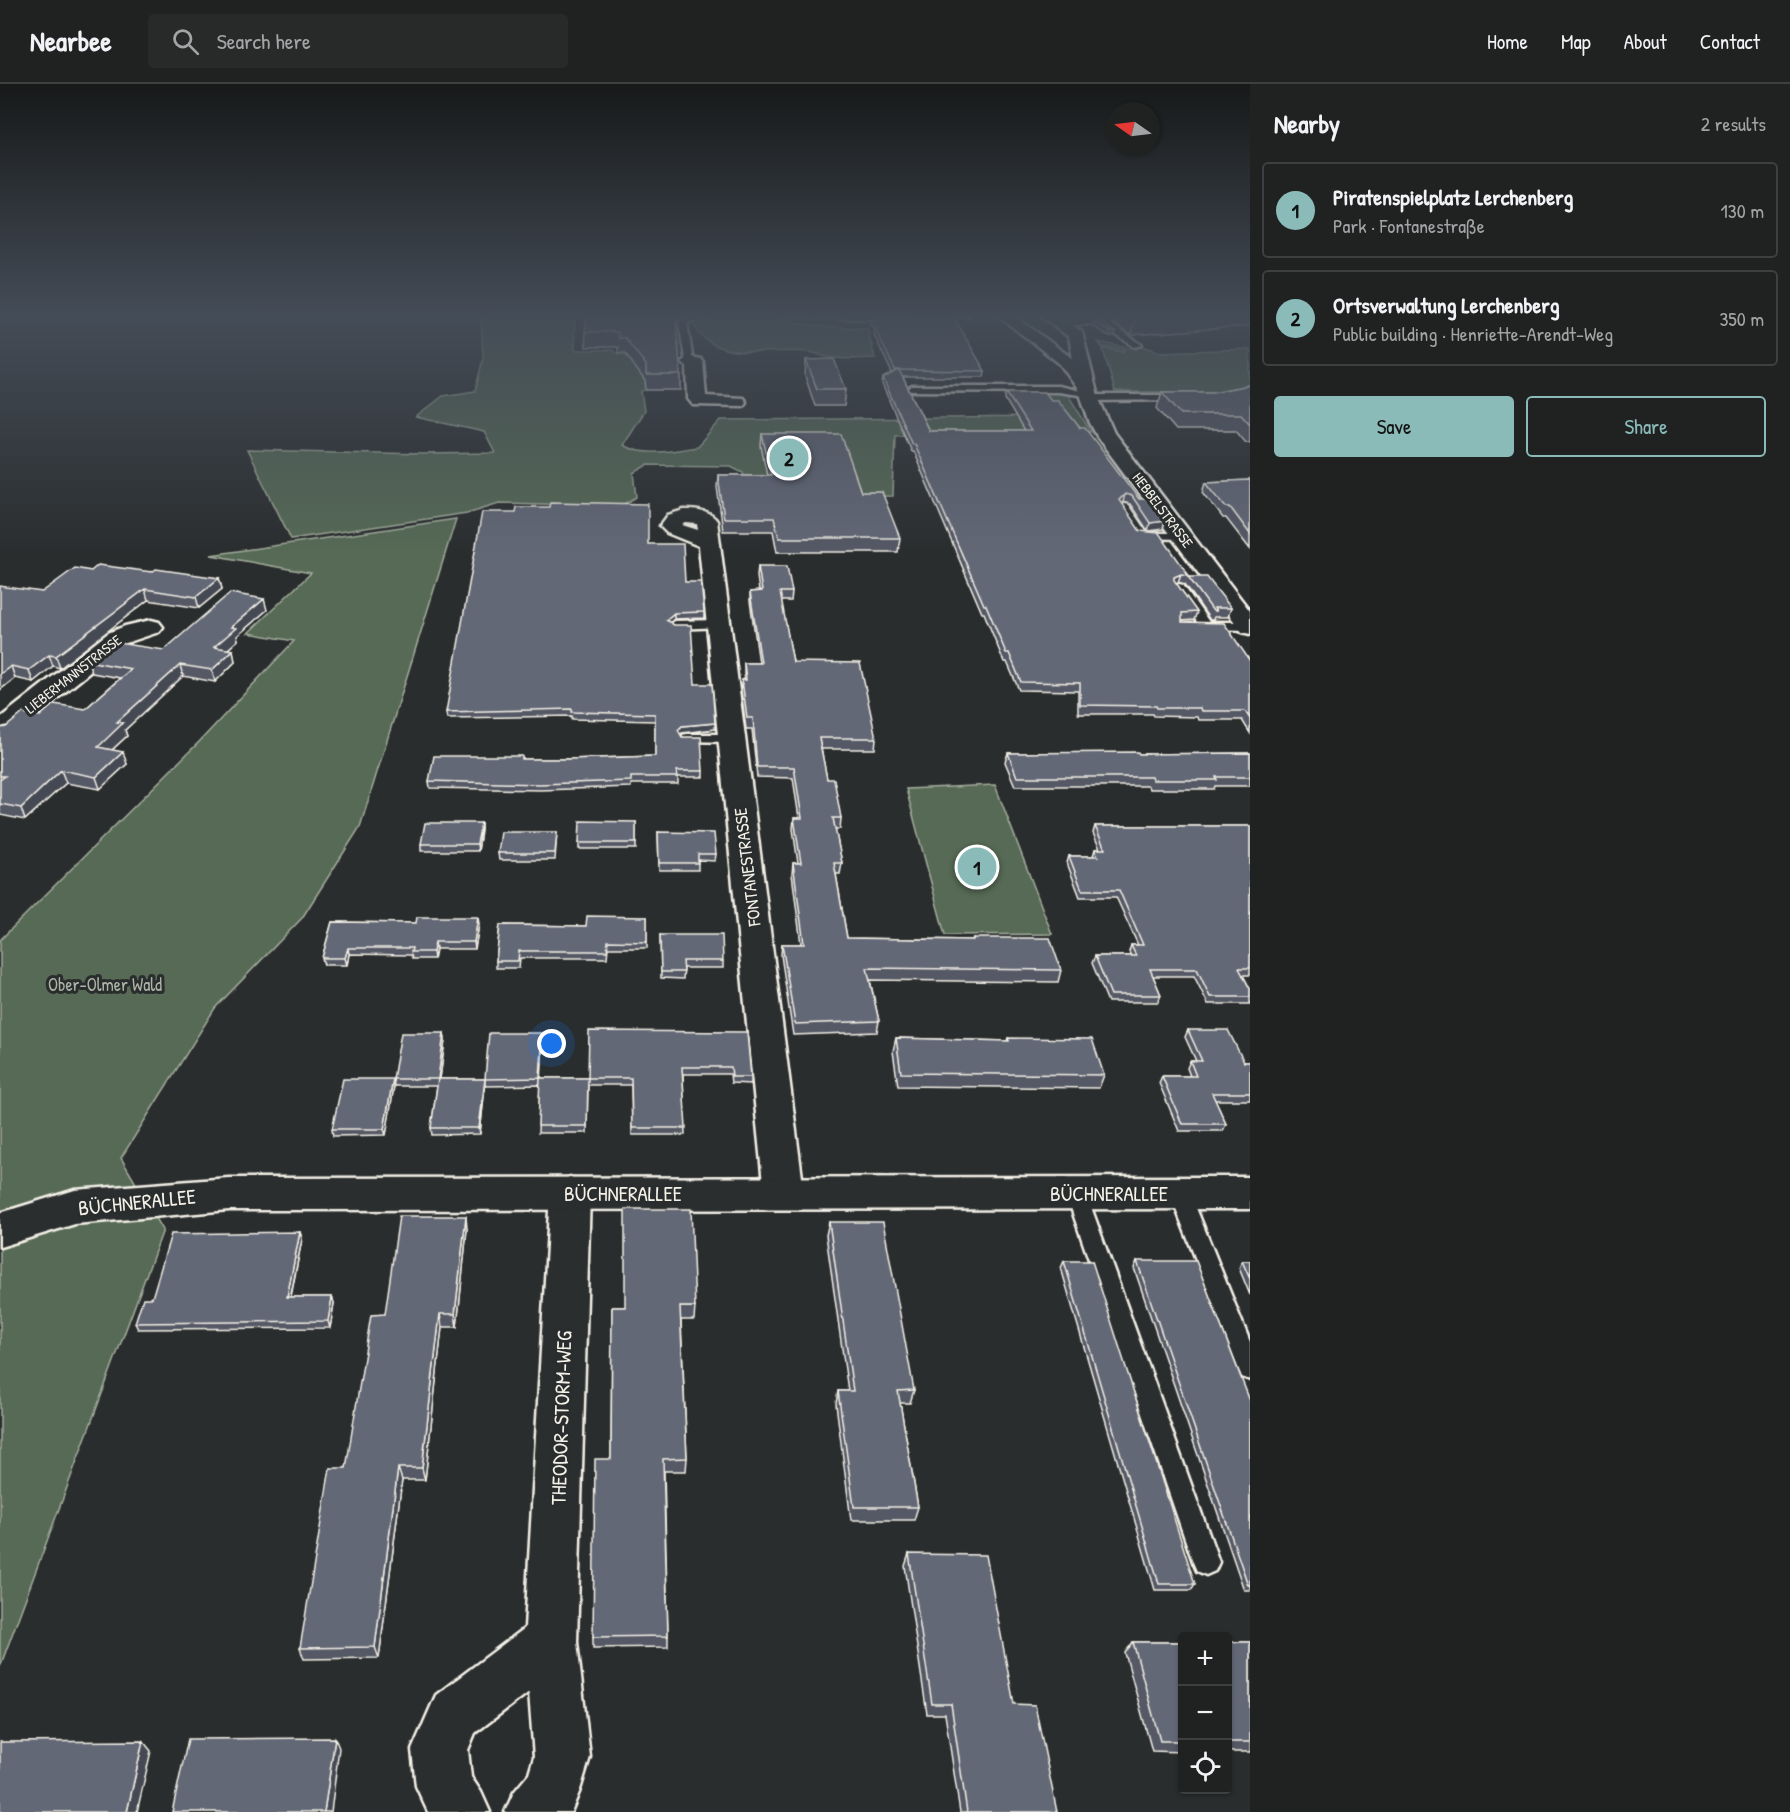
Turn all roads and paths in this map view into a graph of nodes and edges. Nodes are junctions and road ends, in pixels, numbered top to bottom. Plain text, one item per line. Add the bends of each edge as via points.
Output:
1 (697, 395) edge
2 (1088, 395) edge
3 (1121, 395) edge
4 (1191, 398) edge
5 (737, 402) dead end
6 (1124, 507) edge
7 (1181, 536) junction
8 (709, 542) dead end
9 (1179, 587) edge
10 (719, 624) junction
11 (674, 625) edge
12 (1192, 626) edge
13 (1206, 626) junction
14 (151, 627) dead end
15 (1250, 627) edge
16 (0, 731) edge
17 (687, 738) edge
18 (732, 738) junction
19 (570, 1193) junction
20 (784, 1193) junction
21 (1077, 1193) junction
22 (1180, 1193) junction
23 (1250, 1193) edge
24 (0, 1230) edge
25 (1250, 1370) edge
26 (1206, 1562) dead end
27 (551, 1642) junction
28 (461, 1812) edge
29 (534, 1812) edge

1 - 5 street via 699,401
2 - 7 street, HEBBELSTRASSE via 1106,434
3 - 4 lane
6 - 7 lane via 1144,536
7 - 15 street, HEBBELSTRASSE
8 - 10 street, FONTANESTRASSE
9 - 13 lane
10 - 11 lane
10 - 18 street, FONTANESTRASSE
12 - 13 lane
13 - 15 lane
14 - 16 street, LIEBERMANNSTRASSE via 117,638
17 - 18 lane
18 - 20 street, FONTANESTRASSE
19 - 20 street, BÜCHNERALLEE
19 - 24 street, BÜCHNERALLEE via 229,1194 75,1207
19 - 27 street, THEODOR-STORM-WEG
20 - 21 street, BÜCHNERALLEE
21 - 22 street, BÜCHNERALLEE
21 - 26 lane
22 - 23 street, BÜCHNERALLEE
22 - 25 lane
27 - 28 street via 455,1714 440,1750 444,1786
27 - 29 street, THEODOR-STORM-WEG via 562,1757 552,1790

